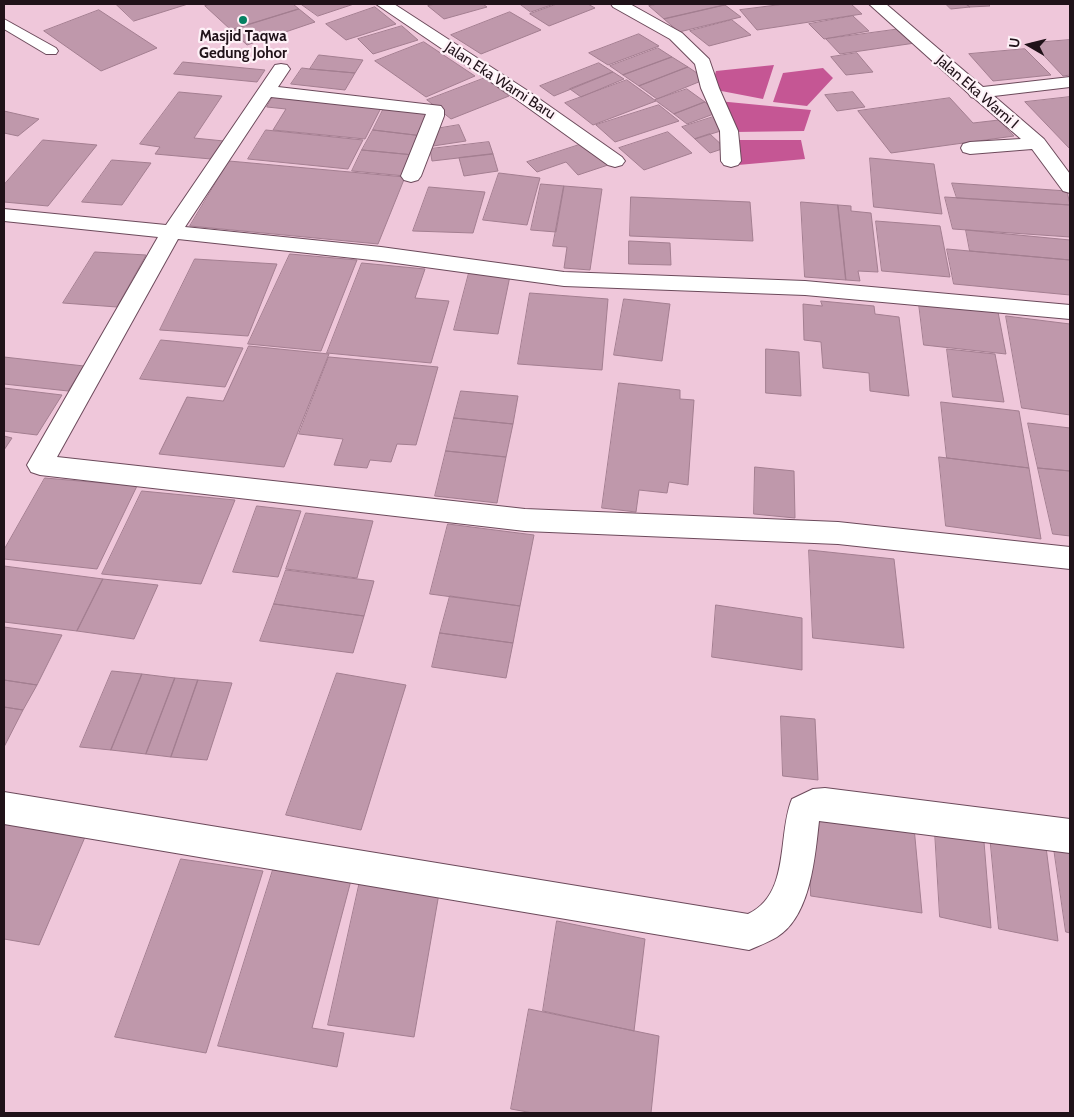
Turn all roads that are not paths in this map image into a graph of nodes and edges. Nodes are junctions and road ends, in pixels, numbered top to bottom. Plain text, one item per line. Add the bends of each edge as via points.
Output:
1 (384, 4) edge
2 (619, 4) edge
3 (876, 4) edge
4 (4, 23) edge
5 (52, 51) dead end
6 (281, 69) dead end
7 (1070, 82) edge
8 (266, 91) junction
9 (977, 93) junction
10 (1037, 143) junction
11 (970, 148) dead end
12 (615, 161) dead end
13 (731, 162) dead end
14 (411, 176) dead end
15 (1070, 188) edge
16 (4, 215) edge
17 (171, 233) junction
18 (1070, 312) edge
19 (1070, 558) edge
20 (4, 808) edge
21 (1070, 836) edge

1 - 12 street, Jalan Eka Warni Baru
2 - 13 street via 676,36 704,63 710,88 729,131
3 - 9 street, Jalan Eka Warni I
4 - 5 lane
6 - 8 street
7 - 9 street
8 - 14 street via 435,110 436,116
8 - 17 street
9 - 10 street, Jalan Eka Warni I
10 - 11 street
10 - 15 street, Jalan Eka Warni I
16 - 17 street
17 - 18 street via 381,254 564,279 805,288
17 - 19 street via 40,465 525,520 838,533
20 - 21 street via 750,932 762,928 781,911 792,892 804,810 813,805

